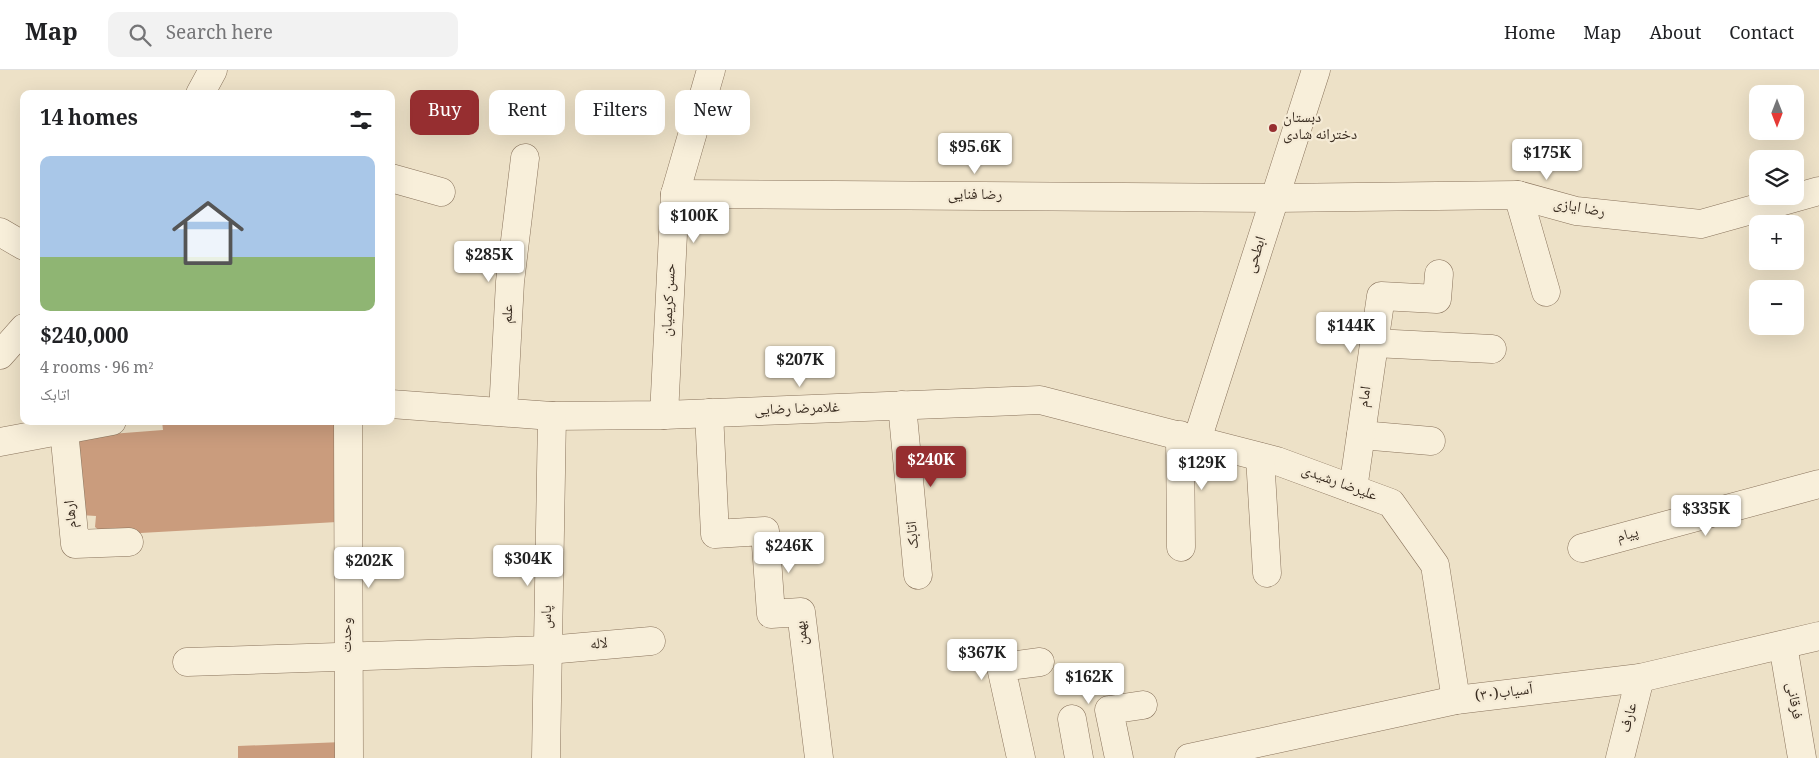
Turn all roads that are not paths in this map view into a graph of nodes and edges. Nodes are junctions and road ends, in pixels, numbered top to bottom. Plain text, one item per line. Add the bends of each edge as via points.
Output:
1 (214, 70) edge
2 (711, 70) edge
3 (1316, 70) edge
4 (202, 90) edge
5 (525, 158) dead end
6 (395, 179) edge
7 (441, 192) dead end
8 (1819, 192) edge
9 (675, 194) junction
10 (1518, 195) junction
11 (1275, 198) junction
12 (0, 232) edge
13 (20, 244) edge
14 (1439, 274) dead end
15 (1546, 292) dead end
16 (20, 332) edge
17 (1374, 343) junction
18 (1492, 349) dead end
19 (0, 355) edge
20 (395, 404) edge
21 (902, 405) junction
22 (503, 412) junction
23 (709, 413) junction
24 (552, 416) junction
25 (664, 416) junction
26 (91, 425) edge
27 (348, 425) edge
28 (64, 430) junction
29 (1361, 435) junction
30 (1189, 438) junction
31 (1430, 441) dead end
32 (0, 442) edge
33 (1260, 457) junction
34 (1819, 484) edge
35 (1353, 489) junction
36 (129, 542) dead end
37 (1181, 547) dead end
38 (1582, 548) dead end
39 (1266, 573) dead end
40 (918, 575) dead end
41 (1819, 636) edge
42 (651, 641) dead end
43 (1783, 645) junction
44 (548, 650) junction
45 (348, 656) junction
46 (187, 662) dead end
47 (1040, 662) dead end
48 (1640, 678) junction
49 (1456, 700) junction
50 (1143, 705) dead end
51 (1072, 718) dead end
52 (1819, 755) edge
53 (349, 758) edge
54 (546, 758) edge
55 (819, 758) edge
56 (1022, 758) edge
57 (1079, 758) edge
58 (1120, 758) edge
59 (1189, 758) edge
60 (1620, 758) edge
61 (1802, 758) edge

1 - 4 street
2 - 9 street, حسن کریمیان
3 - 11 street, ابطحی
5 - 22 street, علم via 510,282
6 - 7 street
8 - 10 street, رضا ایازی via 1701,224 1576,211
9 - 11 street, رضا فنایی
9 - 25 street, حسن کریمیان
10 - 11 street, رضا ایازی
10 - 15 street
11 - 30 street, ابطحی
12 - 13 street
14 - 17 street, امام via 1438,299 1381,296
16 - 19 street
17 - 18 street
17 - 29 street, امام
20 - 22 street, غلامرضا رضایی
21 - 23 street, غلامرضا رضایی
21 - 30 street, غلامرضا رضایی via 1040,400
21 - 40 street, اتابک
22 - 24 street, غلامرضا رضایی
23 - 25 street, غلامرضا رضایی
23 - 55 street, بهمن via 715,534 765,531 771,614 801,612
24 - 25 street, غلامرضا رضایی
24 - 44 street, پاس
26 - 28 street
27 - 45 street, وحدت
28 - 32 street
28 - 36 street, ارهام via 75,544
29 - 31 street
29 - 35 street, امام
30 - 33 street, علیرضا رشیدی
30 - 37 street, ابطحی
33 - 35 street, علیرضا رشیدی
33 - 39 street
34 - 38 street, پیام
35 - 49 street, علیرضا رشیدی via 1391,503 1435,565
41 - 43 street, آسیاب(۳۰)
42 - 44 street, لاله
43 - 48 street, آسیاب(۳۰)
43 - 61 street, فرقانی
44 - 45 street, لاله
44 - 54 street, پاس
45 - 46 street, لاله
45 - 53 street, وحدت
47 - 56 street via 1001,667
48 - 49 street, آسیاب(۳۰)
48 - 60 street, عارف
49 - 59 street, آسیاب(۳۰)
50 - 58 street via 1110,710
51 - 57 street
52 - 61 street

